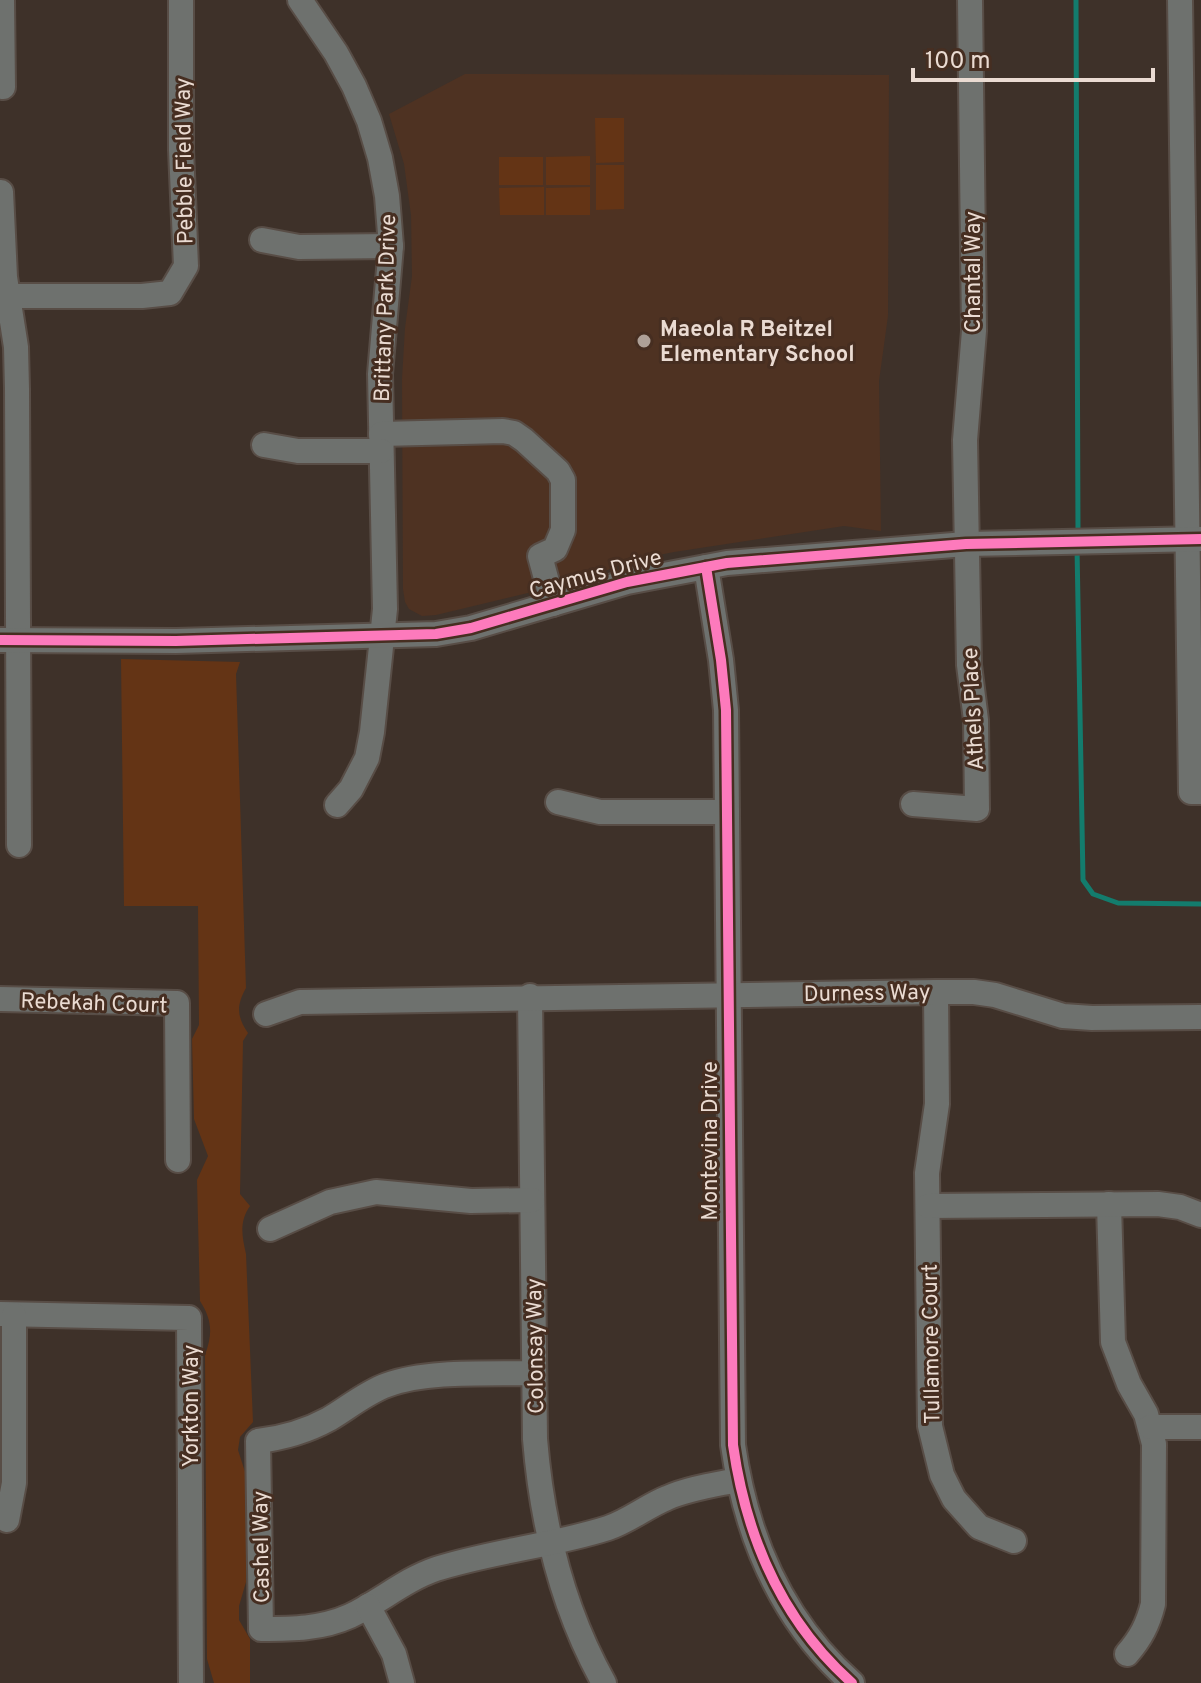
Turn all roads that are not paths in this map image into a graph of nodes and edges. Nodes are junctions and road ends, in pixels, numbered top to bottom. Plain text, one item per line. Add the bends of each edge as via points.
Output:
1 (2, 0) edge
2 (181, 0) edge
3 (300, 0) edge
4 (970, 0) edge
5 (1180, 0) edge
6 (3, 87) dead end
7 (1191, 131) edge
8 (1, 192) edge
9 (262, 240) dead end
10 (391, 246) junction
11 (4, 296) edge
12 (1192, 336) edge
13 (381, 442) junction
14 (264, 445) dead end
15 (1194, 539) edge
16 (966, 544) junction
17 (706, 567) junction
18 (553, 604) junction
19 (382, 636) junction
20 (9, 640) edge
21 (1201, 792) edge
22 (558, 802) dead end
23 (913, 804) dead end
24 (337, 805) dead end
25 (727, 812) junction
26 (19, 845) dead end
27 (936, 992) junction
28 (728, 994) junction
29 (530, 996) junction
30 (0, 999) edge
31 (266, 1014) dead end
32 (1201, 1017) edge
33 (178, 1160) dead end
34 (532, 1200) junction
35 (1109, 1204) junction
36 (928, 1206) junction
37 (1201, 1215) edge
38 (270, 1229) dead end
39 (7, 1314) edge
40 (534, 1373) junction
41 (1150, 1427) junction
42 (1201, 1427) edge
43 (738, 1480) junction
44 (7, 1520) dead end
45 (549, 1541) junction
46 (1014, 1541) dead end
47 (368, 1606) junction
48 (1127, 1654) dead end
49 (191, 1683) edge
50 (402, 1683) edge
51 (604, 1683) edge
52 (852, 1683) edge

1 - 6 street
2 - 11 street, Pebble Field Way via 186,266 170,293
3 - 10 street, Brittany Park Drive via 336,53 369,121 387,196
4 - 16 street, Chantal Way via 974,331 965,418
5 - 7 street
7 - 12 street
8 - 11 street
9 - 10 street via 299,247
10 - 13 street, Brittany Park Drive via 381,340
11 - 20 street via 16,347 17,389
12 - 15 street
13 - 14 street via 298,451
13 - 18 street via 514,433 558,471 564,489 563,530 555,549 540,556
13 - 19 street, Brittany Park Drive
15 - 16 street, Caymus Drive
15 - 21 street via 1191,792
16 - 17 street, Caymus Drive
16 - 23 street, Athels Place via 977,809
17 - 18 street, Caymus Drive
17 - 25 street, Montevina Drive via 726,710
18 - 19 street, Caymus Drive via 471,628
19 - 20 street, Caymus Drive
19 - 24 street, Brittany Park Drive via 367,758
20 - 26 street
22 - 25 street via 600,812
25 - 28 street, Montevina Drive
27 - 28 street, Durness Way
27 - 32 street, Durness Way via 995,995 1063,1016
27 - 36 street, Tullamore Court via 937,1104 928,1157
28 - 29 street, Durness Way
28 - 43 street, Montevina Drive via 732,1413
29 - 31 street, Durness Way via 300,1002
29 - 34 street, Colonsay Way
30 - 33 street, Rebekah Court via 177,1003
34 - 38 street via 471,1201 376,1192 330,1202
34 - 40 street, Colonsay Way
35 - 36 street
35 - 37 street via 1158,1204
35 - 41 street via 1113,1342
36 - 46 street, Tullamore Court via 930,1426 935,1452 965,1514 995,1536
39 - 44 street via 14,1483
39 - 49 street, Yorkton Way via 189,1318
40 - 45 street, Colonsay Way via 538,1477
40 - 47 street, Cashel Way via 426,1377 389,1384 300,1432 258,1441 261,1629 327,1624
41 - 42 street
41 - 48 street via 1153,1604 1148,1624
43 - 45 street, Cashel Way via 690,1489 611,1526
43 - 52 street, Montevina Drive via 773,1581 816,1646
45 - 47 street, Cashel Way via 436,1569
45 - 51 street, Colonsay Way via 580,1634
47 - 50 street via 389,1643

